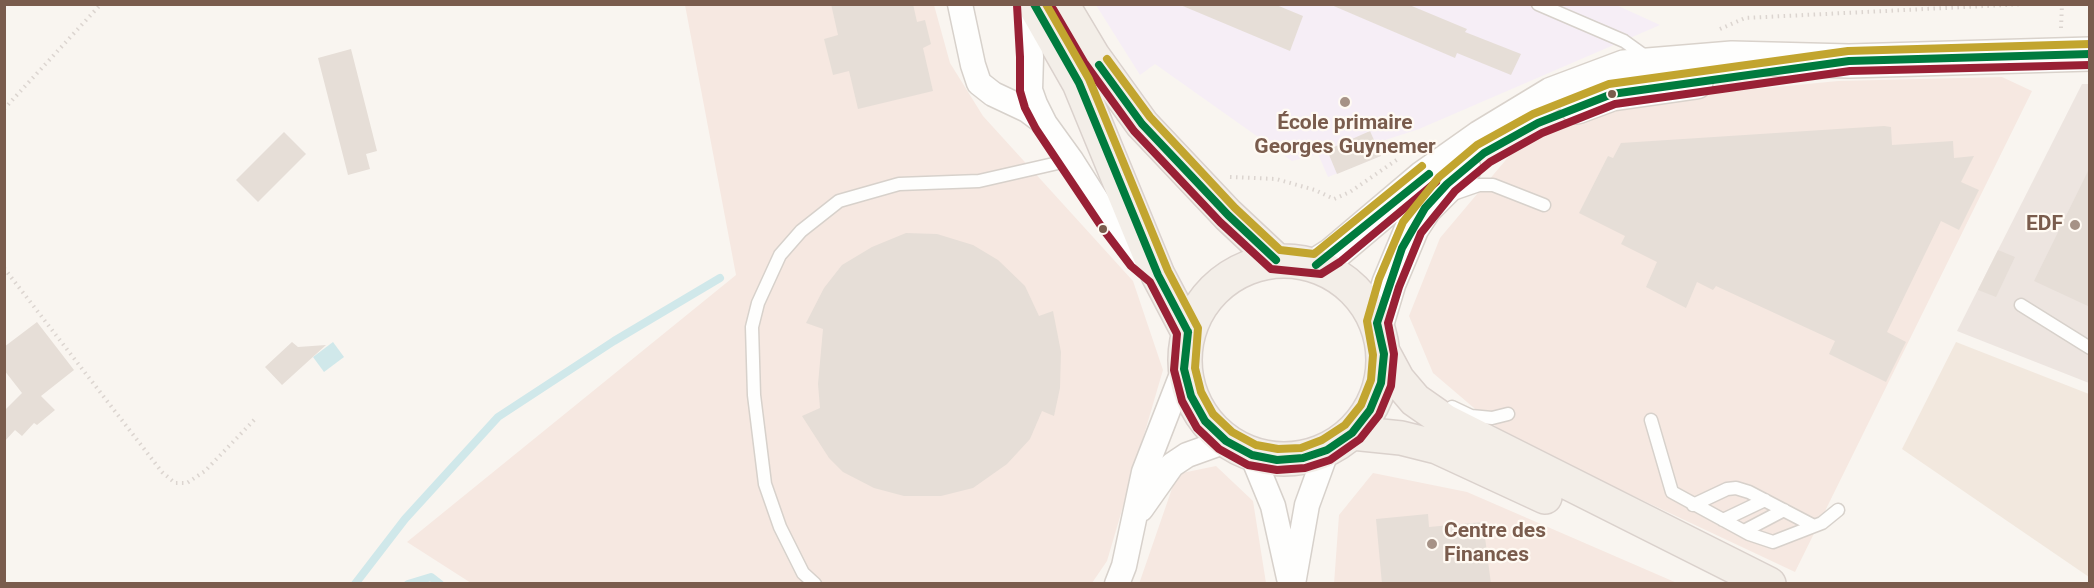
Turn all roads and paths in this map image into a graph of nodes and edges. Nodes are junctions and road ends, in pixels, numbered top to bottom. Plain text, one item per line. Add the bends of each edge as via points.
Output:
1 (101, 4) edge
2 (960, 4) edge
3 (1027, 4) edge
4 (1034, 4) edge
5 (1062, 4) edge
6 (1538, 4) edge
7 (2025, 4) edge
8 (2062, 4) edge
9 (1713, 32) dead end
10 (2061, 32) dead end
11 (2090, 54) edge
12 (1655, 74) junction
13 (1030, 76) junction
14 (993, 94) junction
15 (4, 109) edge
16 (1045, 123) junction
17 (1407, 153) dead end
18 (1071, 160) junction
19 (1222, 178) dead end
20 (1544, 205) dead end
21 (1425, 208) junction
22 (1276, 260) junction
23 (1316, 265) junction
24 (4, 268) edge
25 (1158, 275) junction
26 (2021, 305) dead end
27 (1188, 332) junction
28 (1380, 339) junction
29 (2090, 348) edge
30 (1184, 369) junction
31 (1416, 381) dead end
32 (1443, 402) dead end
33 (1508, 414) dead end
34 (257, 417) dead end
35 (1651, 420) dead end
36 (1340, 442) junction
37 (1239, 448) junction
38 (1765, 500) junction
39 (1693, 505) junction
40 (1784, 510) junction
41 (1838, 510) dead end
42 (1135, 518) junction
43 (1722, 520) junction
44 (1814, 526) junction
45 (1744, 531) junction
46 (815, 584) edge
47 (1117, 584) edge
48 (1292, 584) edge
49 (1724, 584) edge
50 (1769, 584) edge

1 - 15 path
2 - 14 street via 976,76
3 - 13 street
4 - 25 main road via 1079,83
5 - 22 main road via 1093,56 1142,124
6 - 12 lane via 1624,41
7 - 9 path via 1745,18
8 - 10 path
11 - 12 street via 1849,61 1732,58
12 - 21 street via 1538,123 1484,153
12 - 23 street via 1624,67 1552,94 1423,178
13 - 14 street via 1017,90
13 - 16 street via 1030,90
14 - 16 street
16 - 18 street
17 - 19 path via 1334,199 1276,179
18 - 25 street via 1111,223 1139,259
18 - 46 lane via 979,181 899,184 839,201 801,231 780,255 758,303 752,327 754,395 765,484 780,527 803,573
20 - 21 lane via 1493,184 1465,189
21 - 28 street via 1402,248
22 - 23 main road
22 - 27 main road via 1247,267 1221,283 1201,305
23 - 28 main road via 1342,278 1363,298
24 - 34 path via 162,472 175,483 187,483 205,471
25 - 27 main road
26 - 29 lane
27 - 30 main road
28 - 31 lane
28 - 36 main road via 1377,392 1370,410
28 - 50 main road via 1398,380 1415,400 1445,421
30 - 37 main road via 1200,413
30 - 42 street via 1144,472
32 - 33 lane via 1472,416 1492,418
35 - 39 lane via 1672,492
36 - 37 main road via 1303,458 1277,460
36 - 48 street via 1307,505
36 - 49 main road via 1420,442 1455,454
37 - 42 street via 1187,455 1172,465
37 - 48 street via 1273,506
38 - 39 lane via 1727,489
38 - 40 lane
38 - 43 lane
39 - 43 lane
40 - 44 lane
40 - 45 lane
41 - 44 lane
42 - 47 street
43 - 45 lane
44 - 45 lane via 1773,542

